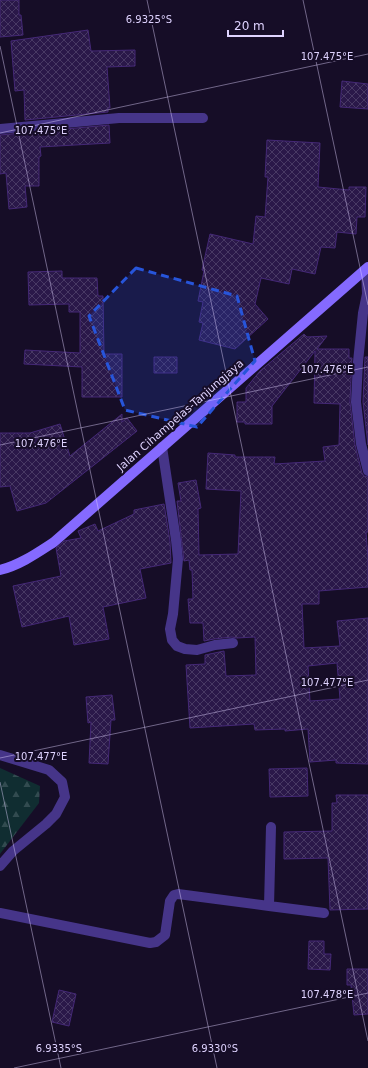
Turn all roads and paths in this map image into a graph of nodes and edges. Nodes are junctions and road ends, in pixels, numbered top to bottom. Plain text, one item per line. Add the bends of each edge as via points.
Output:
1 (203, 118) dead end
2 (0, 129) edge
3 (367, 268) edge
4 (162, 447) junction
5 (368, 471) edge
6 (0, 570) edge
7 (233, 643) dead end
8 (0, 755) edge
9 (271, 827) dead end
10 (0, 866) edge
11 (269, 906) junction
12 (0, 913) edge
13 (324, 913) dead end

1 - 2 street via 119,118
3 - 4 main road, Jalan Cihampelas-Tanjungjaya
3 - 5 street via 367,294 358,362 356,402 361,444
4 - 6 main road, Jalan Cihampelas-Tanjungjaya via 54,542 30,557
4 - 7 street via 178,559 170,629 172,640 177,646 198,650
8 - 10 street via 49,770 62,782 65,797 56,814 13,851
9 - 11 street
11 - 12 street via 174,895 170,901 165,935 150,943
11 - 13 street

